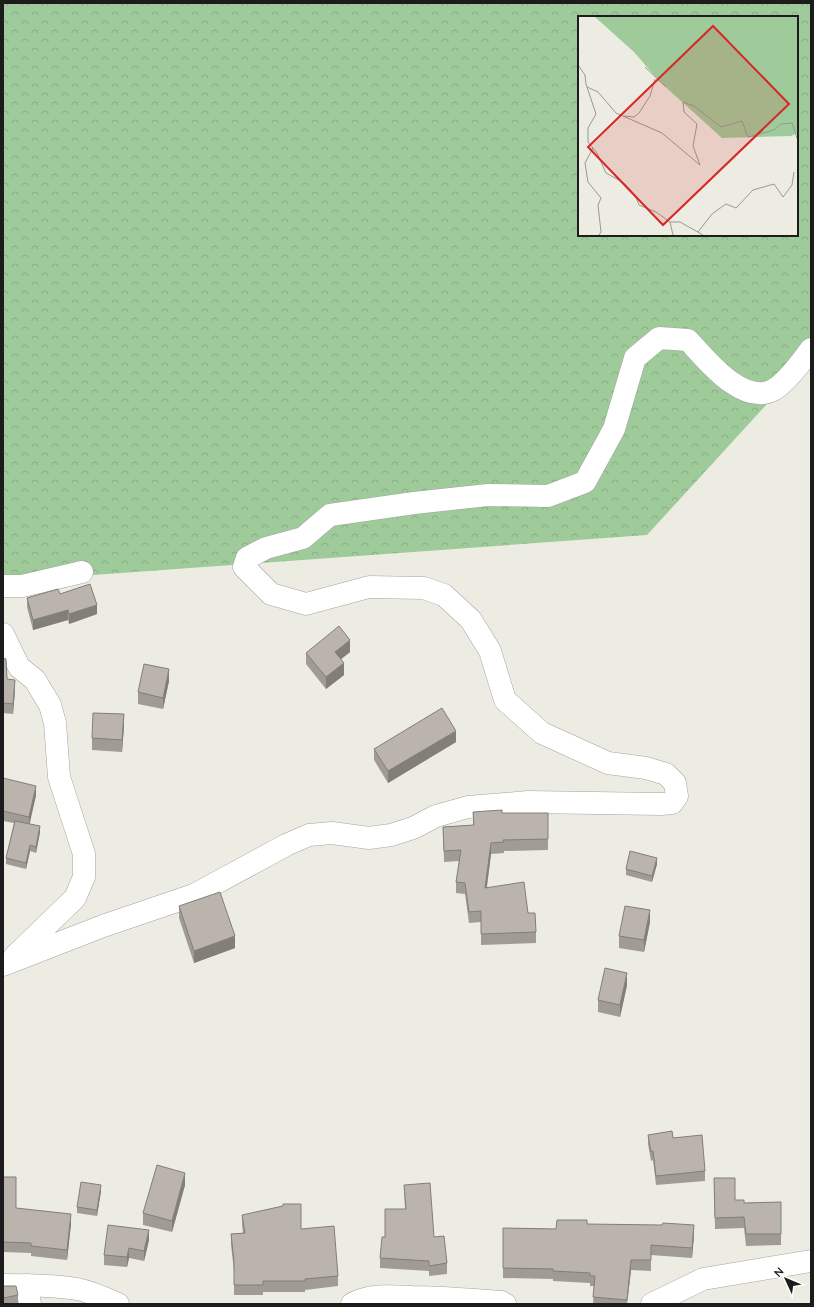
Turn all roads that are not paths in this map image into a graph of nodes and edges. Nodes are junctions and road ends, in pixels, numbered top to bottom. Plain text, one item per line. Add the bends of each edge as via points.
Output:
1 (811, 349) edge
2 (82, 572) dead end
3 (3, 586) edge
4 (3, 634) edge
5 (5, 964) edge
6 (811, 1261) edge
7 (3, 1285) edge
8 (28, 1295) edge
9 (118, 1304) edge
10 (352, 1304) edge
11 (506, 1304) edge
12 (652, 1304) edge

1 - 5 street via 796,369 774,390 757,393 743,389 726,378 688,340 659,338 635,358 614,429 585,482 548,496 488,495 330,515 303,538 266,548 247,558 244,567 271,594 306,604 369,587 424,588 444,595 471,620 490,651 505,700 542,733 608,763 646,768 666,774 675,782 677,796 672,803 528,802 468,807 436,816 413,828 391,835 369,838 332,833 309,834 194,895 103,926
2 - 3 street via 22,586
4 - 5 street via 19,667 35,680 50,705 59,777 84,854 84,877 75,898
6 - 12 street via 704,1280
7 - 8 street
8 - 9 street via 78,1289
10 - 11 street via 379,1296 427,1297

